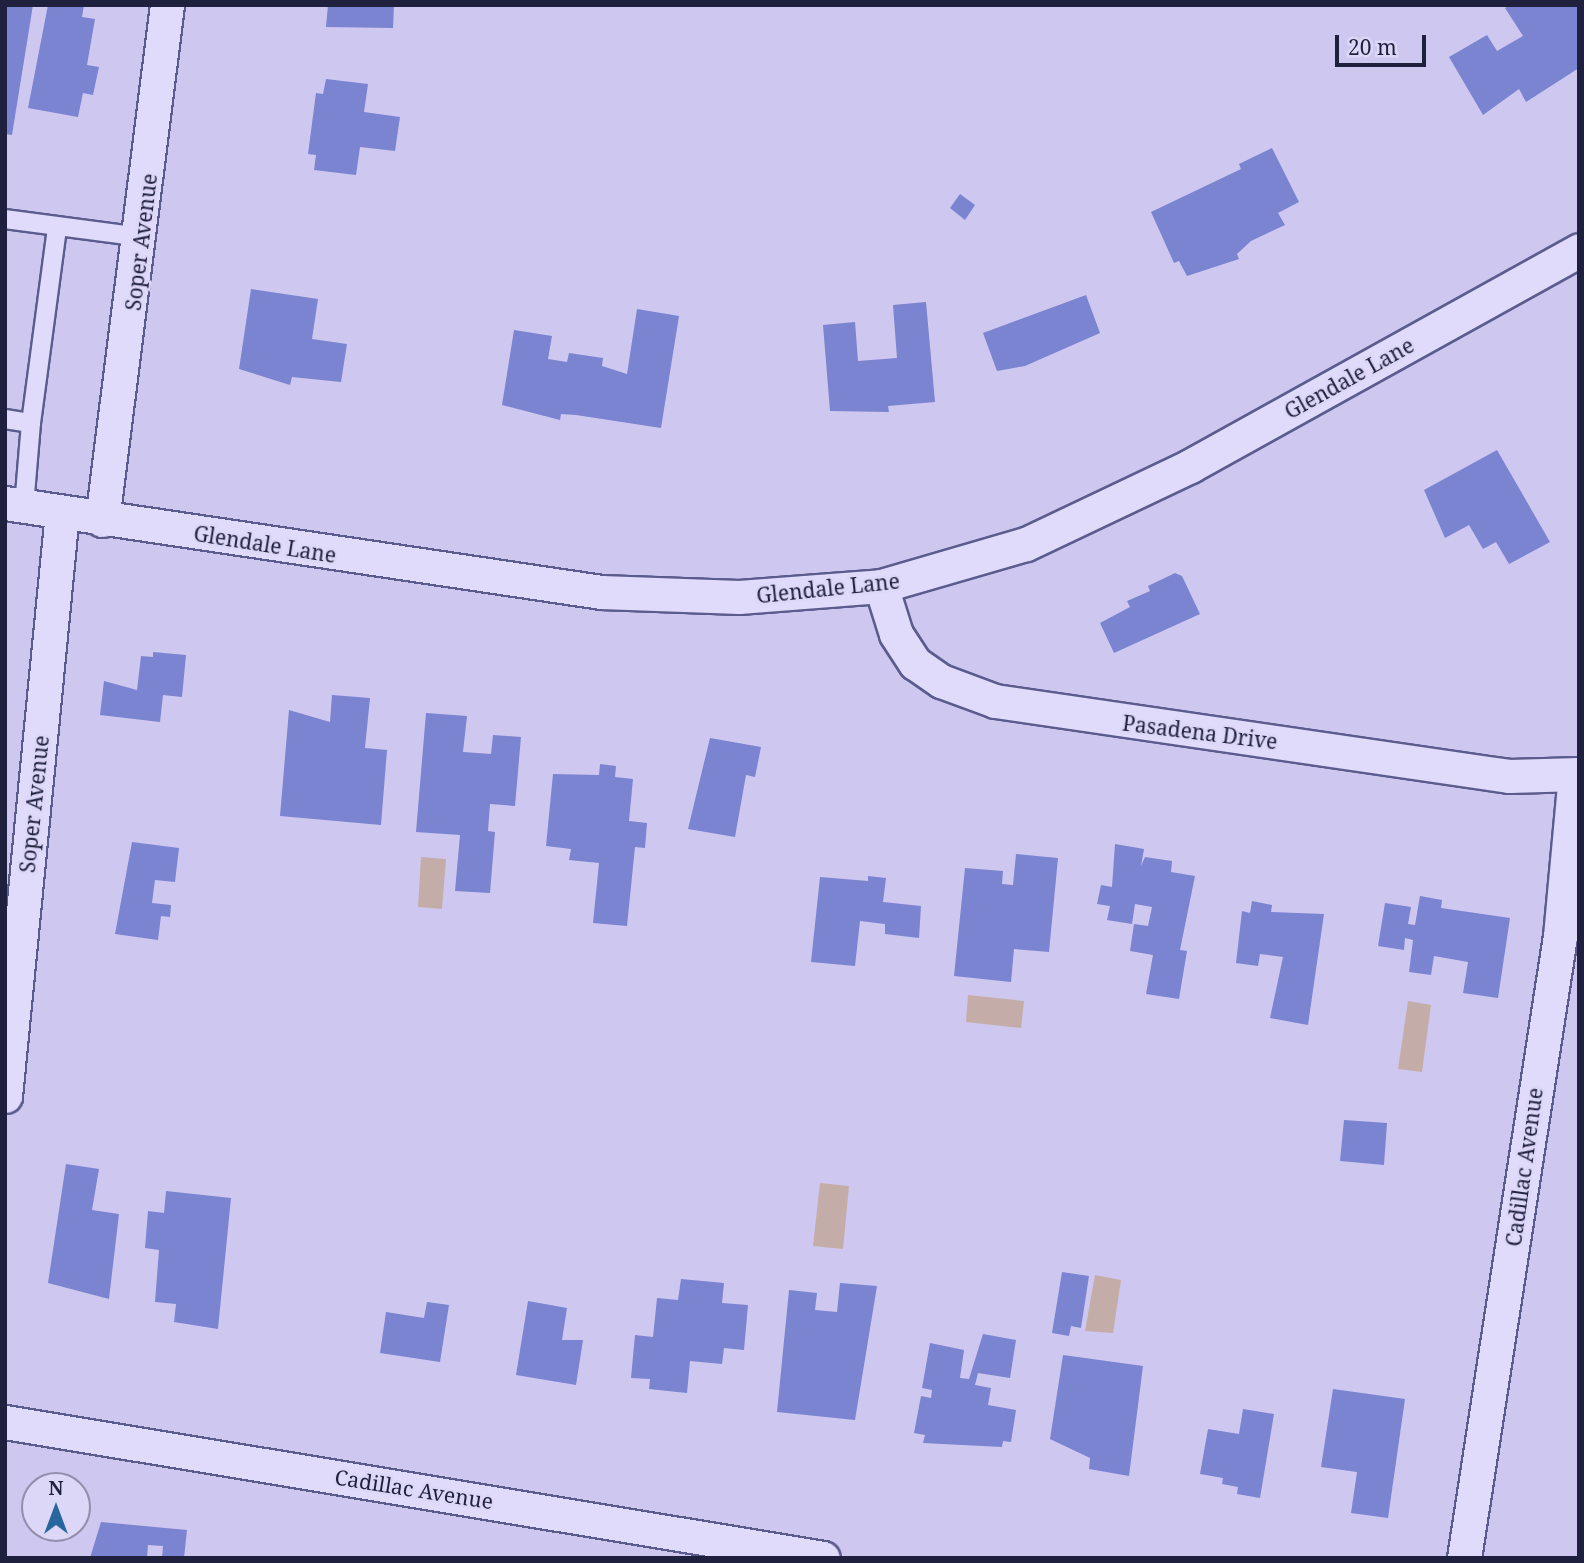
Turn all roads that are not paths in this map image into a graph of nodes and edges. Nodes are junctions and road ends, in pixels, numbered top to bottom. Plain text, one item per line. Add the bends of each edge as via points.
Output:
1 (167, 5) edge
2 (5, 219) edge
3 (57, 228) junction
4 (141, 237) junction
5 (1579, 250) edge
6 (5, 419) edge
7 (32, 423) junction
8 (14, 504) edge
9 (62, 513) junction
10 (102, 520) junction
11 (881, 586) junction
12 (1577, 775) edge
13 (5, 1096) edge
14 (5, 1422) edge
15 (823, 1558) edge
16 (1464, 1558) edge

1 - 4 street, Soper Avenue
2 - 3 lane
3 - 4 lane
3 - 7 lane
4 - 10 street, Soper Avenue
5 - 11 street, Glendale Lane via 1190,466 1026,544
6 - 7 lane
7 - 8 lane
8 - 9 street, Glendale Lane
9 - 10 street, Glendale Lane
9 - 13 street, Soper Avenue
10 - 11 street, Glendale Lane via 601,592 739,597
11 - 12 street, Pasadena Drive via 896,635 915,663 941,681 995,701 1509,776
12 - 16 street, Cadillac Avenue via 1560,936
14 - 15 street, Cadillac Avenue

